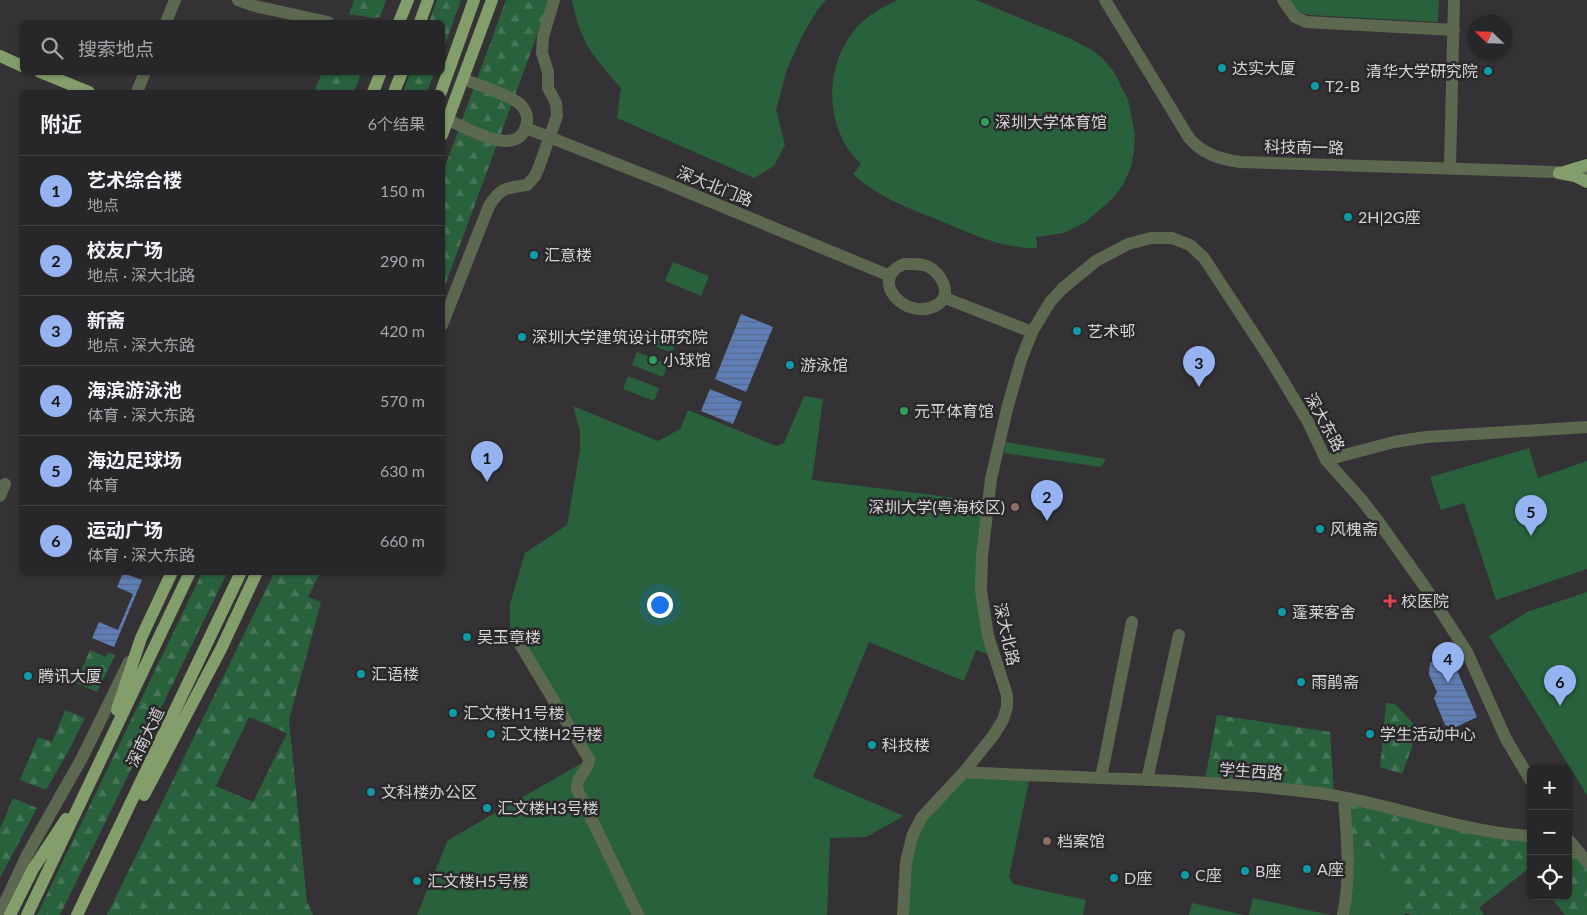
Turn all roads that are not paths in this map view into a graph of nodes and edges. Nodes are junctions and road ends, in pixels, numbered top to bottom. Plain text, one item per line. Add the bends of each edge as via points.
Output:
1 (175, 0) edge
2 (238, 0) edge
3 (408, 0) edge
4 (428, 0) edge
5 (474, 0) edge
6 (492, 0) edge
7 (554, 0) edge
8 (1105, 0) edge
9 (1284, 0) edge
10 (1454, 0) edge
11 (167, 20) edge
12 (319, 20) edge
13 (400, 20) edge
14 (421, 20) edge
15 (1454, 30) junction
16 (0, 56) edge
17 (20, 65) edge
18 (48, 75) edge
19 (144, 75) edge
20 (380, 75) edge
21 (401, 75) edge
22 (463, 79) junction
23 (85, 90) edge
24 (138, 90) edge
25 (374, 90) edge
26 (395, 90) edge
27 (442, 90) edge
28 (448, 120) junction
29 (445, 128) edge
30 (526, 128) junction
31 (551, 138) junction
32 (1587, 165) edge
33 (1450, 168) junction
34 (1559, 173) junction
35 (1587, 173) edge
36 (1587, 182) edge
37 (890, 276) junction
38 (944, 298) junction
39 (445, 317) edge
40 (1032, 332) junction
41 (1587, 427) edge
42 (1326, 460) junction
43 (171, 575) edge
44 (189, 575) edge
45 (240, 575) edge
46 (251, 575) edge
47 (256, 575) edge
48 (245, 598) junction
49 (1132, 622) dead end
50 (1179, 635) dead end
51 (141, 638) junction
52 (521, 646) dead end
53 (221, 649) junction
54 (183, 695) junction
55 (101, 760) junction
56 (964, 772) junction
57 (1527, 774) edge
58 (1101, 778) junction
59 (1147, 780) junction
60 (90, 784) junction
61 (1344, 798) junction
62 (1527, 836) edge
63 (1572, 844) edge
64 (110, 849) junction
65 (1587, 862) edge
66 (0, 913) edge
67 (10, 915) edge
68 (27, 915) edge
69 (78, 915) edge
70 (638, 915) edge
71 (903, 915) edge
72 (1343, 915) edge

1 - 11 street
2 - 12 street
3 - 13 main road
4 - 14 main road
5 - 27 main road
6 - 22 main road
7 - 31 street via 542,45 548,88 558,110
8 - 33 street, 科技南一路 via 1183,130 1194,145 1209,155 1240,162
9 - 15 street via 1295,16 1306,22
10 - 15 street
15 - 33 street
16 - 17 main road
18 - 23 main road
19 - 24 street
20 - 25 main road
21 - 26 main road
22 - 28 main road
22 - 30 street via 518,102 526,112
28 - 29 main road
28 - 30 street via 502,142 514,141
30 - 31 street, 深大北门路
31 - 37 street, 深大北门路
31 - 39 street via 535,176 527,185 508,187 497,193 489,206
32 - 34 main road
33 - 34 street, 科技南一路
34 - 35 street, 科技南一路
34 - 36 main road
37 - 38 street via 892,293 909,308 926,310
37 - 38 street via 904,264 927,266 940,277 946,292
38 - 40 street
40 - 42 street, 深大东路 via 1050,302 1096,261 1128,244 1151,238 1172,238 1190,245 1204,258 1252,330 1308,422
40 - 56 street, 深大北路 via 1007,409 991,479 982,556 982,591 988,636 1007,695 1007,707 993,736
41 - 42 street via 1426,437
42 - 57 street, 深大东路 via 1378,521 1467,652 1506,739
43 - 51 main road
44 - 55 main road, 深南大道
45 - 54 main road, 深南大道
46 - 48 main road
47 - 48 main road
48 - 53 main road
49 - 58 street
50 - 59 street
51 - 55 main road
51 - 66 street via 82,758 27,854
52 - 70 street via 589,759 589,766 578,778 577,789
53 - 54 main road
53 - 64 main road via 151,783
54 - 64 main road, 深南大道
55 - 60 main road, 深南大道
56 - 58 street, 学生西路
56 - 71 street, 深大北路 via 922,817 913,834 906,862
58 - 59 street, 学生西路
59 - 61 street, 学生西路 via 1288,789
60 - 67 main road via 33,869
60 - 68 main road, 深南大道
61 - 62 street, 学生西路 via 1481,829
61 - 72 street via 1349,853
63 - 65 street
64 - 69 main road, 深南大道

